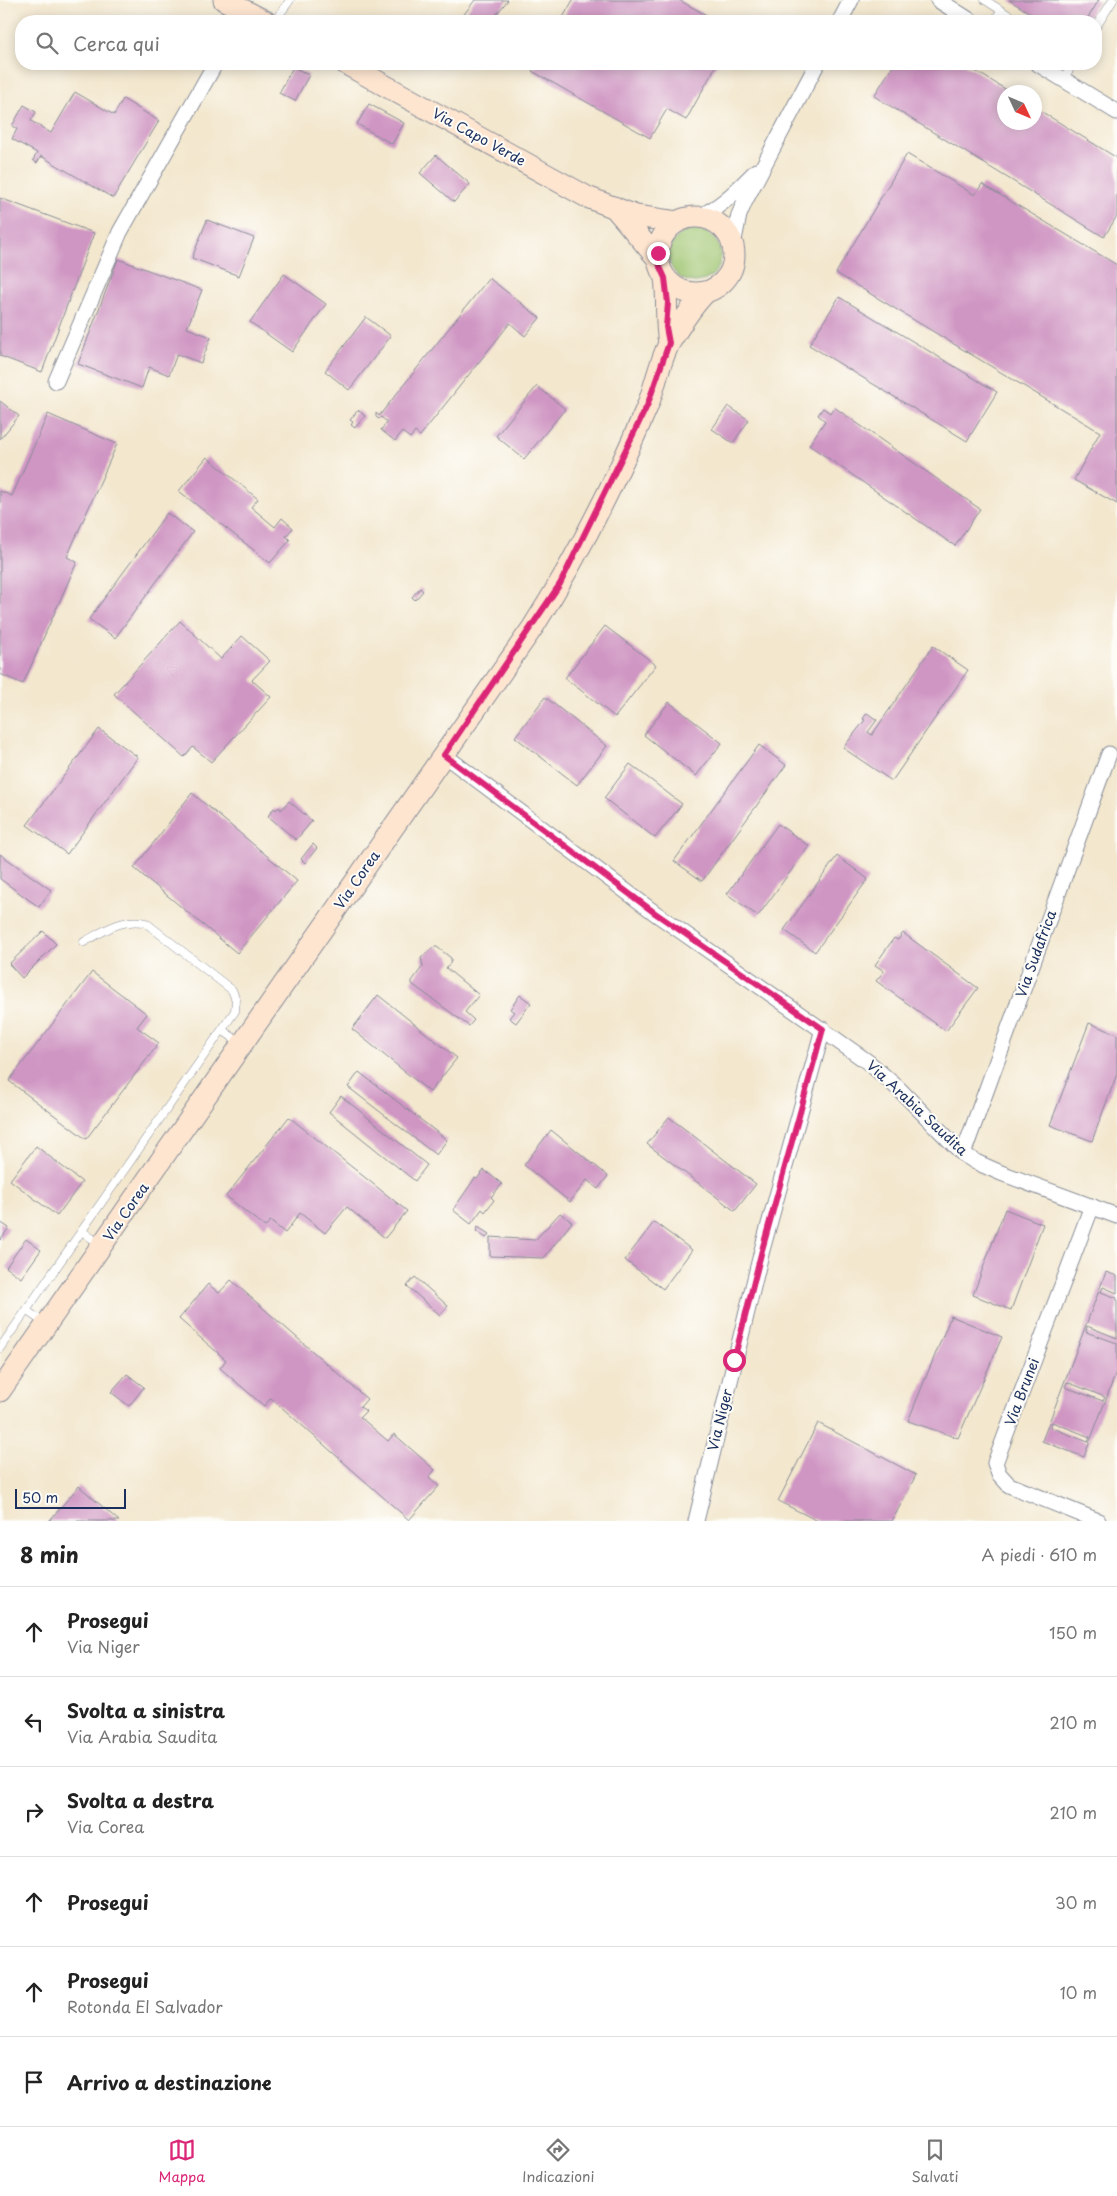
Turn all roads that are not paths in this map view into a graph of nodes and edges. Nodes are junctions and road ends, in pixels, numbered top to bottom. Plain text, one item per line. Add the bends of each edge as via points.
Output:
1 (224, 0) edge
2 (290, 0) edge
3 (851, 0) edge
4 (938, 0) edge
5 (985, 0) edge
6 (1113, 0) edge
7 (1001, 10) junction
8 (241, 15) edge
9 (279, 15) edge
10 (843, 15) edge
11 (962, 15) edge
12 (998, 15) edge
13 (1009, 15) edge
14 (1102, 17) edge
15 (212, 70) edge
16 (357, 70) edge
17 (814, 70) edge
18 (1048, 70) edge
19 (1069, 70) edge
20 (1063, 79) junction
21 (1117, 112) edge
22 (766, 162) junction
23 (613, 207) junction
24 (698, 217) junction
25 (677, 222) junction
26 (733, 245) junction
27 (661, 269) junction
28 (705, 293) junction
29 (669, 343) junction
30 (56, 381) dead end
31 (1109, 754) dead end
32 (444, 755) junction
33 (84, 942) dead end
34 (823, 1029) junction
35 (222, 1030) junction
36 (243, 1044) junction
37 (963, 1154) junction
38 (1092, 1206) junction
39 (1117, 1216) edge
40 (82, 1231) junction
41 (102, 1246) junction
42 (27, 1311) junction
43 (47, 1324) junction
44 (0, 1348) edge
45 (0, 1391) edge
46 (696, 1521) edge
47 (1098, 1521) edge

1 - 8 street
2 - 9 lane
3 - 10 street
4 - 11 street
5 - 7 lane
6 - 14 lane
7 - 12 lane
7 - 13 lane
15 - 30 street via 120,232
16 - 23 street, Via Capo Verde via 587,197
17 - 22 street
18 - 20 street
19 - 20 lane
20 - 21 street
22 - 24 street via 730,198
22 - 26 street via 739,215
23 - 25 street, Via Capo Verde via 636,216
23 - 27 street
24 - 25 street
24 - 26 street via 721,226
25 - 27 street via 662,238
26 - 28 street via 731,271 719,286
27 - 28 street via 685,292
27 - 29 street via 668,303 666,327
28 - 29 street via 693,305
29 - 32 street, Via Corea via 647,406 560,584
31 - 37 street, Via Sudafrica
32 - 34 street, Via Arabia Saudita via 655,913
32 - 36 street, Via Corea
33 - 35 lane via 122,922 146,923 232,990 236,1000 235,1011
34 - 37 street, Via Arabia Saudita via 900,1090
34 - 46 street, Via Niger via 762,1250
35 - 36 lane
35 - 40 lane
36 - 41 street, Via Corea
37 - 38 street, Via Arabia Saudita via 1001,1173
38 - 39 street, Via Arabia Saudita
38 - 47 street, Via Brunei via 995,1462 999,1474 1009,1485
40 - 41 lane
40 - 42 lane
41 - 43 street, Via Corea
42 - 43 lane
42 - 44 lane
43 - 45 street, Via Corea

